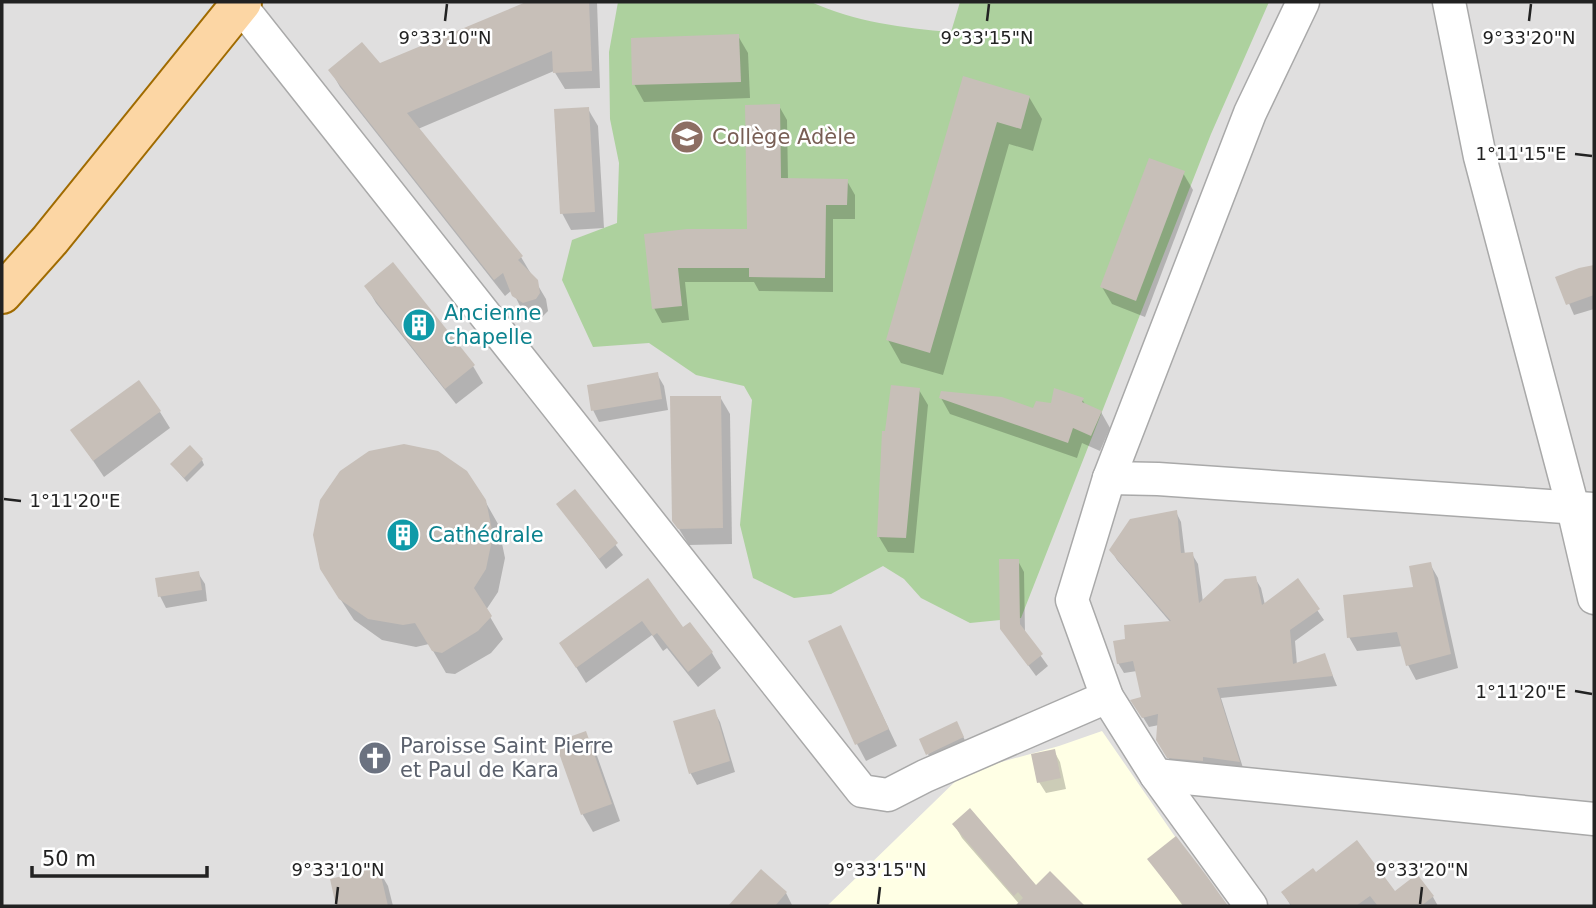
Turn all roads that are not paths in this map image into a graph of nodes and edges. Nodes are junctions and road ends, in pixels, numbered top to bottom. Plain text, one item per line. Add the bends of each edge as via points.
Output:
1 (1303, 2) edge
2 (1449, 2) edge
3 (241, 3) edge
4 (2, 294) edge
5 (1109, 478) junction
6 (1584, 509) edge
7 (1594, 598) edge
8 (1107, 697) junction
9 (1156, 775) junction
10 (1594, 819) edge
11 (1251, 906) edge

1 - 5 street via 1250,113
2 - 6 street via 1480,157
3 - 4 main road
3 - 8 street via 862,791 888,795
5 - 6 street
5 - 8 street via 1072,600
6 - 7 street
8 - 9 street
9 - 10 street
9 - 11 street

